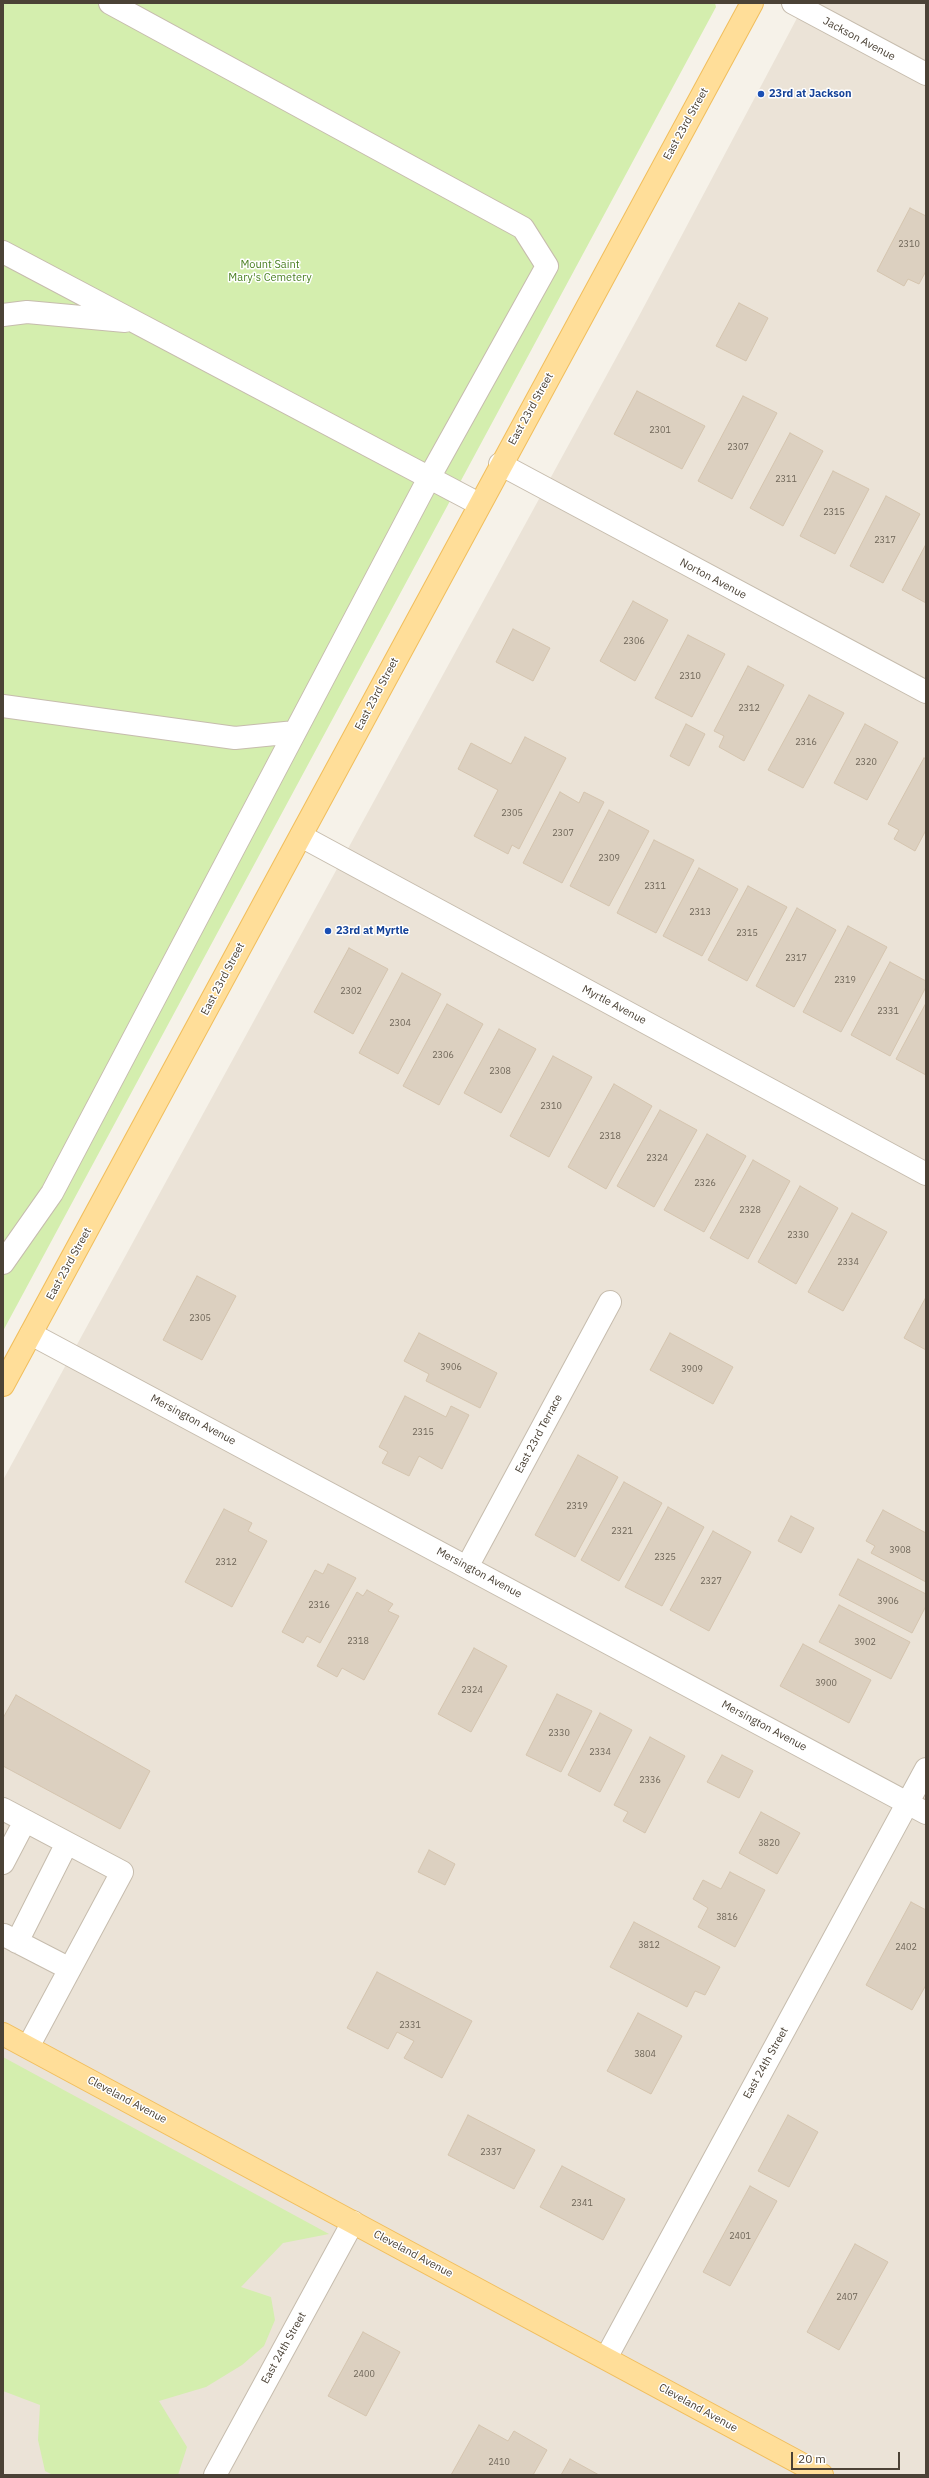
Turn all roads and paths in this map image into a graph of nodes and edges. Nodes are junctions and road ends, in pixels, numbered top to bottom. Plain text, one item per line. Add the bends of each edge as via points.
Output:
1 (110, 3) edge
2 (752, 3) edge
3 (793, 3) edge
4 (926, 74) edge
5 (3, 252) edge
6 (3, 315) edge
7 (134, 321) junction
8 (500, 464) junction
9 (429, 478) junction
10 (480, 504) junction
11 (926, 692) edge
12 (3, 706) edge
13 (296, 732) junction
14 (301, 836) junction
15 (926, 1174) edge
16 (3, 1263) edge
17 (610, 1302) dead end
18 (31, 1334) junction
19 (3, 1385) edge
20 (467, 1567) junction
21 (926, 1769) edge
22 (917, 1808) edge
23 (3, 1809) edge
24 (25, 1821) junction
25 (67, 1843) junction
26 (3, 1863) edge
27 (10, 1938) edge
28 (70, 1969) junction
29 (3, 2034) edge
30 (28, 2047) junction
31 (353, 2222) junction
32 (606, 2358) junction
33 (215, 2475) edge
34 (822, 2475) edge

1 - 9 street via 523,228 547,266
2 - 8 main road, East 23rd Street
3 - 4 street, Jackson Avenue
5 - 7 street
6 - 7 street via 27,312
7 - 9 street
8 - 10 main road, East 23rd Street
8 - 11 street, Norton Avenue
9 - 10 street
9 - 13 street
10 - 14 main road, East 23rd Street
12 - 13 street via 235,738
13 - 16 street via 52,1193
14 - 15 street, Myrtle Avenue
14 - 18 main road, East 23rd Street
17 - 20 street, East 23rd Terrace
18 - 19 main road, East 23rd Street
18 - 20 street, Mersington Avenue
20 - 22 street, Mersington Avenue
21 - 22 street, East 24th Street
22 - 32 street, East 24th Street
23 - 24 street
24 - 25 street
24 - 26 street
25 - 27 street
25 - 28 street via 122,1872
27 - 28 street
28 - 30 street
29 - 30 main road, Cleveland Avenue
30 - 31 main road, Cleveland Avenue
31 - 32 main road, Cleveland Avenue
31 - 33 street, East 24th Street
32 - 34 main road, Cleveland Avenue

